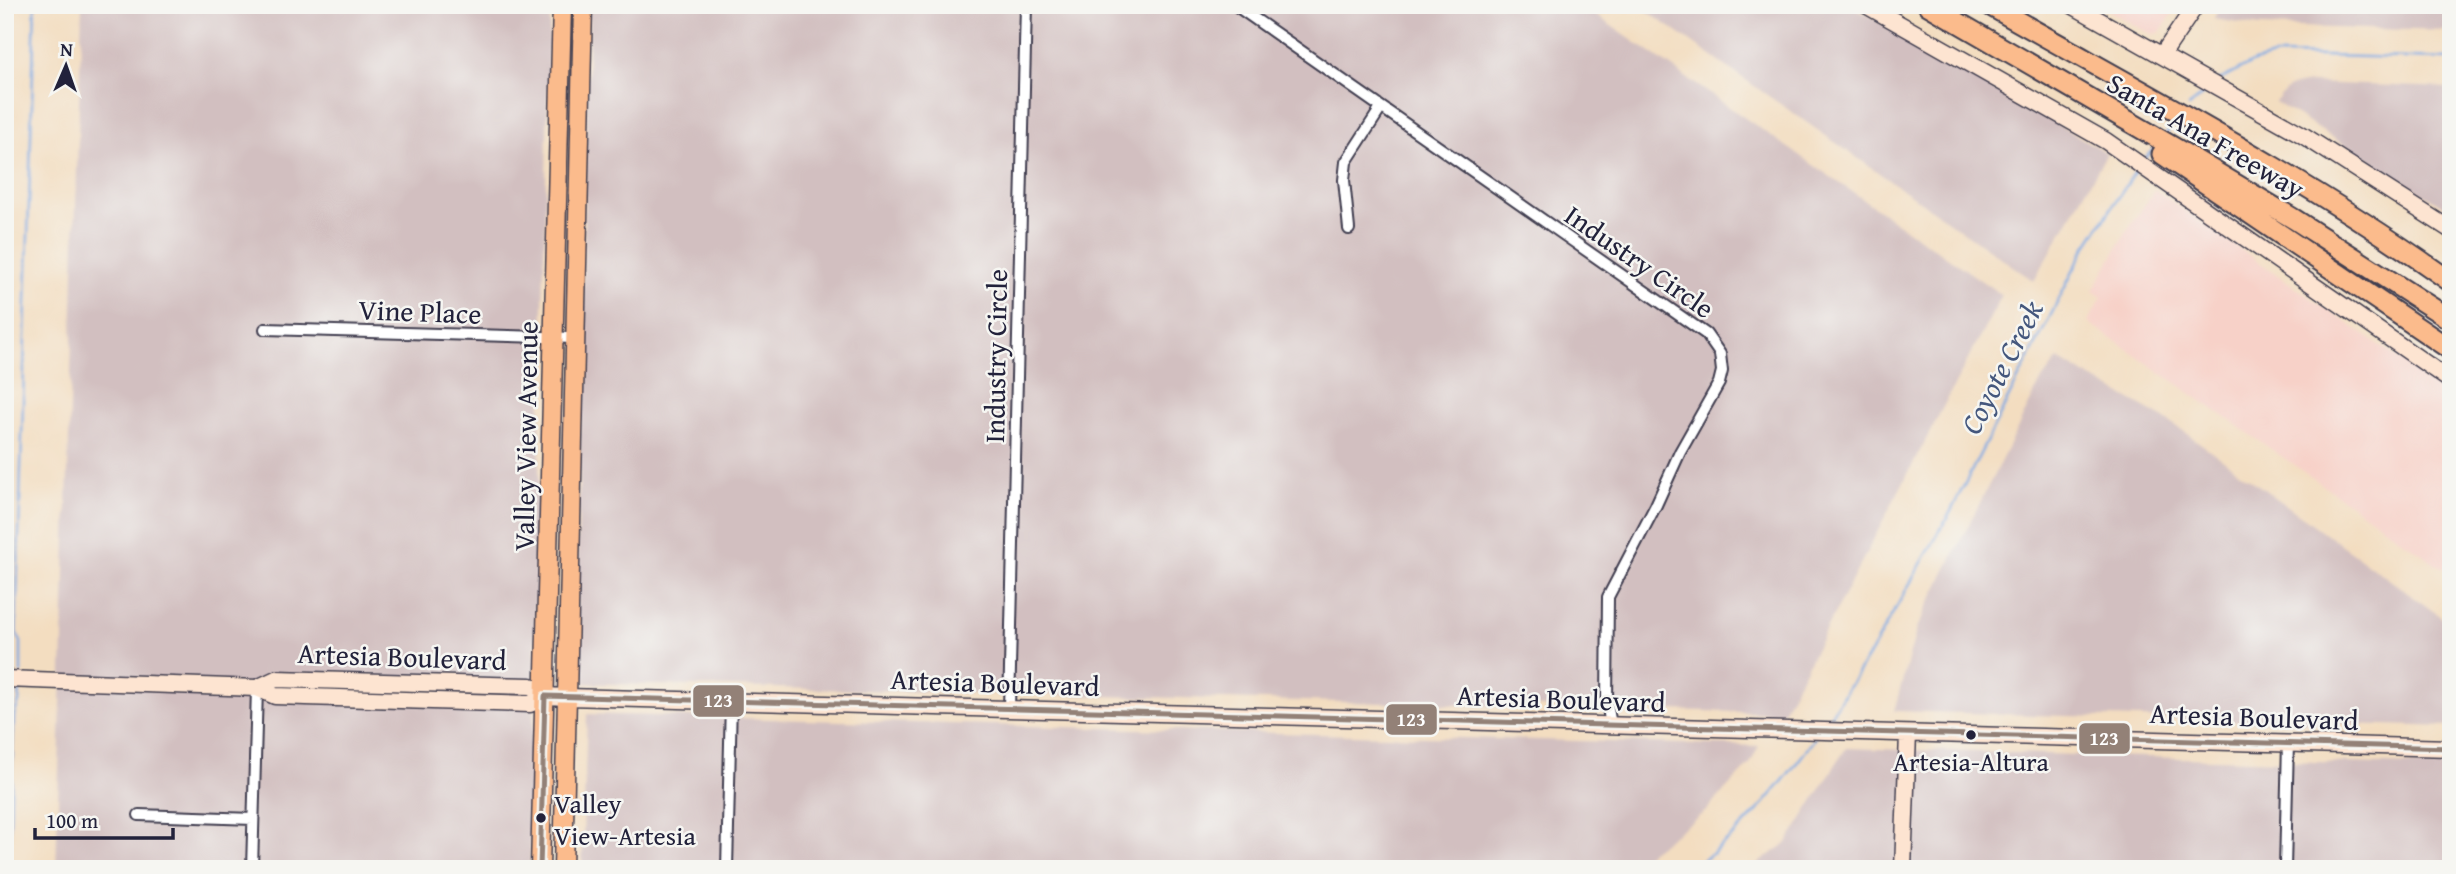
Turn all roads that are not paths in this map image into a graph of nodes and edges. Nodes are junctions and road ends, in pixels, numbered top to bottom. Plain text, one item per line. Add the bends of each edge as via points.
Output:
1 (562, 5) edge
2 (583, 5) edge
3 (1026, 5) edge
4 (1235, 5) edge
5 (1866, 5) edge
6 (1928, 5) edge
7 (1989, 5) edge
8 (2012, 5) edge
9 (2072, 5) edge
10 (2196, 5) edge
11 (2169, 59) junction
12 (2141, 84) junction
13 (1381, 108) junction
14 (2213, 125) junction
15 (2186, 162) junction
16 (1349, 229) dead end
17 (2451, 230) edge
18 (2451, 267) edge
19 (2451, 282) edge
20 (2451, 320) edge
21 (265, 329) dead end
22 (554, 337) junction
23 (575, 338) junction
24 (2451, 350) edge
25 (2451, 382) edge
26 (550, 508) junction
27 (570, 508) junction
28 (5, 679) edge
29 (257, 688) junction
30 (545, 696) junction
31 (567, 696) junction
32 (731, 701) junction
33 (1009, 709) junction
34 (1611, 725) junction
35 (1908, 734) junction
36 (2288, 743) junction
37 (2451, 748) edge
38 (139, 815) dead end
39 (253, 819) junction
40 (252, 869) edge
41 (540, 869) edge
42 (563, 869) edge
43 (727, 869) edge
44 (1903, 869) edge
45 (2286, 869) edge

1 - 22 main road, Valley View Avenue
2 - 23 main road, Valley View Avenue
3 - 33 street, Industry Circle
4 - 13 street, Industry Circle
5 - 25 main road via 2120,151
6 - 15 highway, Santa Ana Freeway via 2132,125 2159,153
7 - 12 highway
8 - 12 highway, Santa Ana Freeway
9 - 11 main road
10 - 11 main road
11 - 17 main road via 2232,93
12 - 14 highway, Santa Ana Freeway
13 - 16 street via 1346,162
13 - 34 street, Industry Circle via 1706,334 1720,354 1720,383 1608,597
14 - 18 highway, Santa Ana Freeway via 2336,191
14 - 19 highway
15 - 20 highway, Santa Ana Freeway via 2294,219
15 - 24 highway
21 - 22 street, Vine Place
22 - 23 street, Vine Place
22 - 26 main road, Valley View Avenue
23 - 27 main road, Valley View Avenue
26 - 27 main road
26 - 30 main road, Valley View Avenue
27 - 31 main road, Valley View Avenue
28 - 29 main road, Artesia Boulevard
29 - 30 main road, Artesia Boulevard via 276,679 531,687
29 - 39 street
30 - 31 main road, Artesia Boulevard
30 - 41 main road, Valley View Avenue
31 - 32 main road, Artesia Boulevard
31 - 42 main road, Valley View Avenue
32 - 33 main road, Artesia Boulevard
32 - 43 street
33 - 34 main road, Artesia Boulevard
34 - 35 main road, Artesia Boulevard
35 - 36 main road, Artesia Boulevard
35 - 44 main road
36 - 37 main road, Artesia Boulevard
36 - 45 street
38 - 39 street
39 - 40 street

